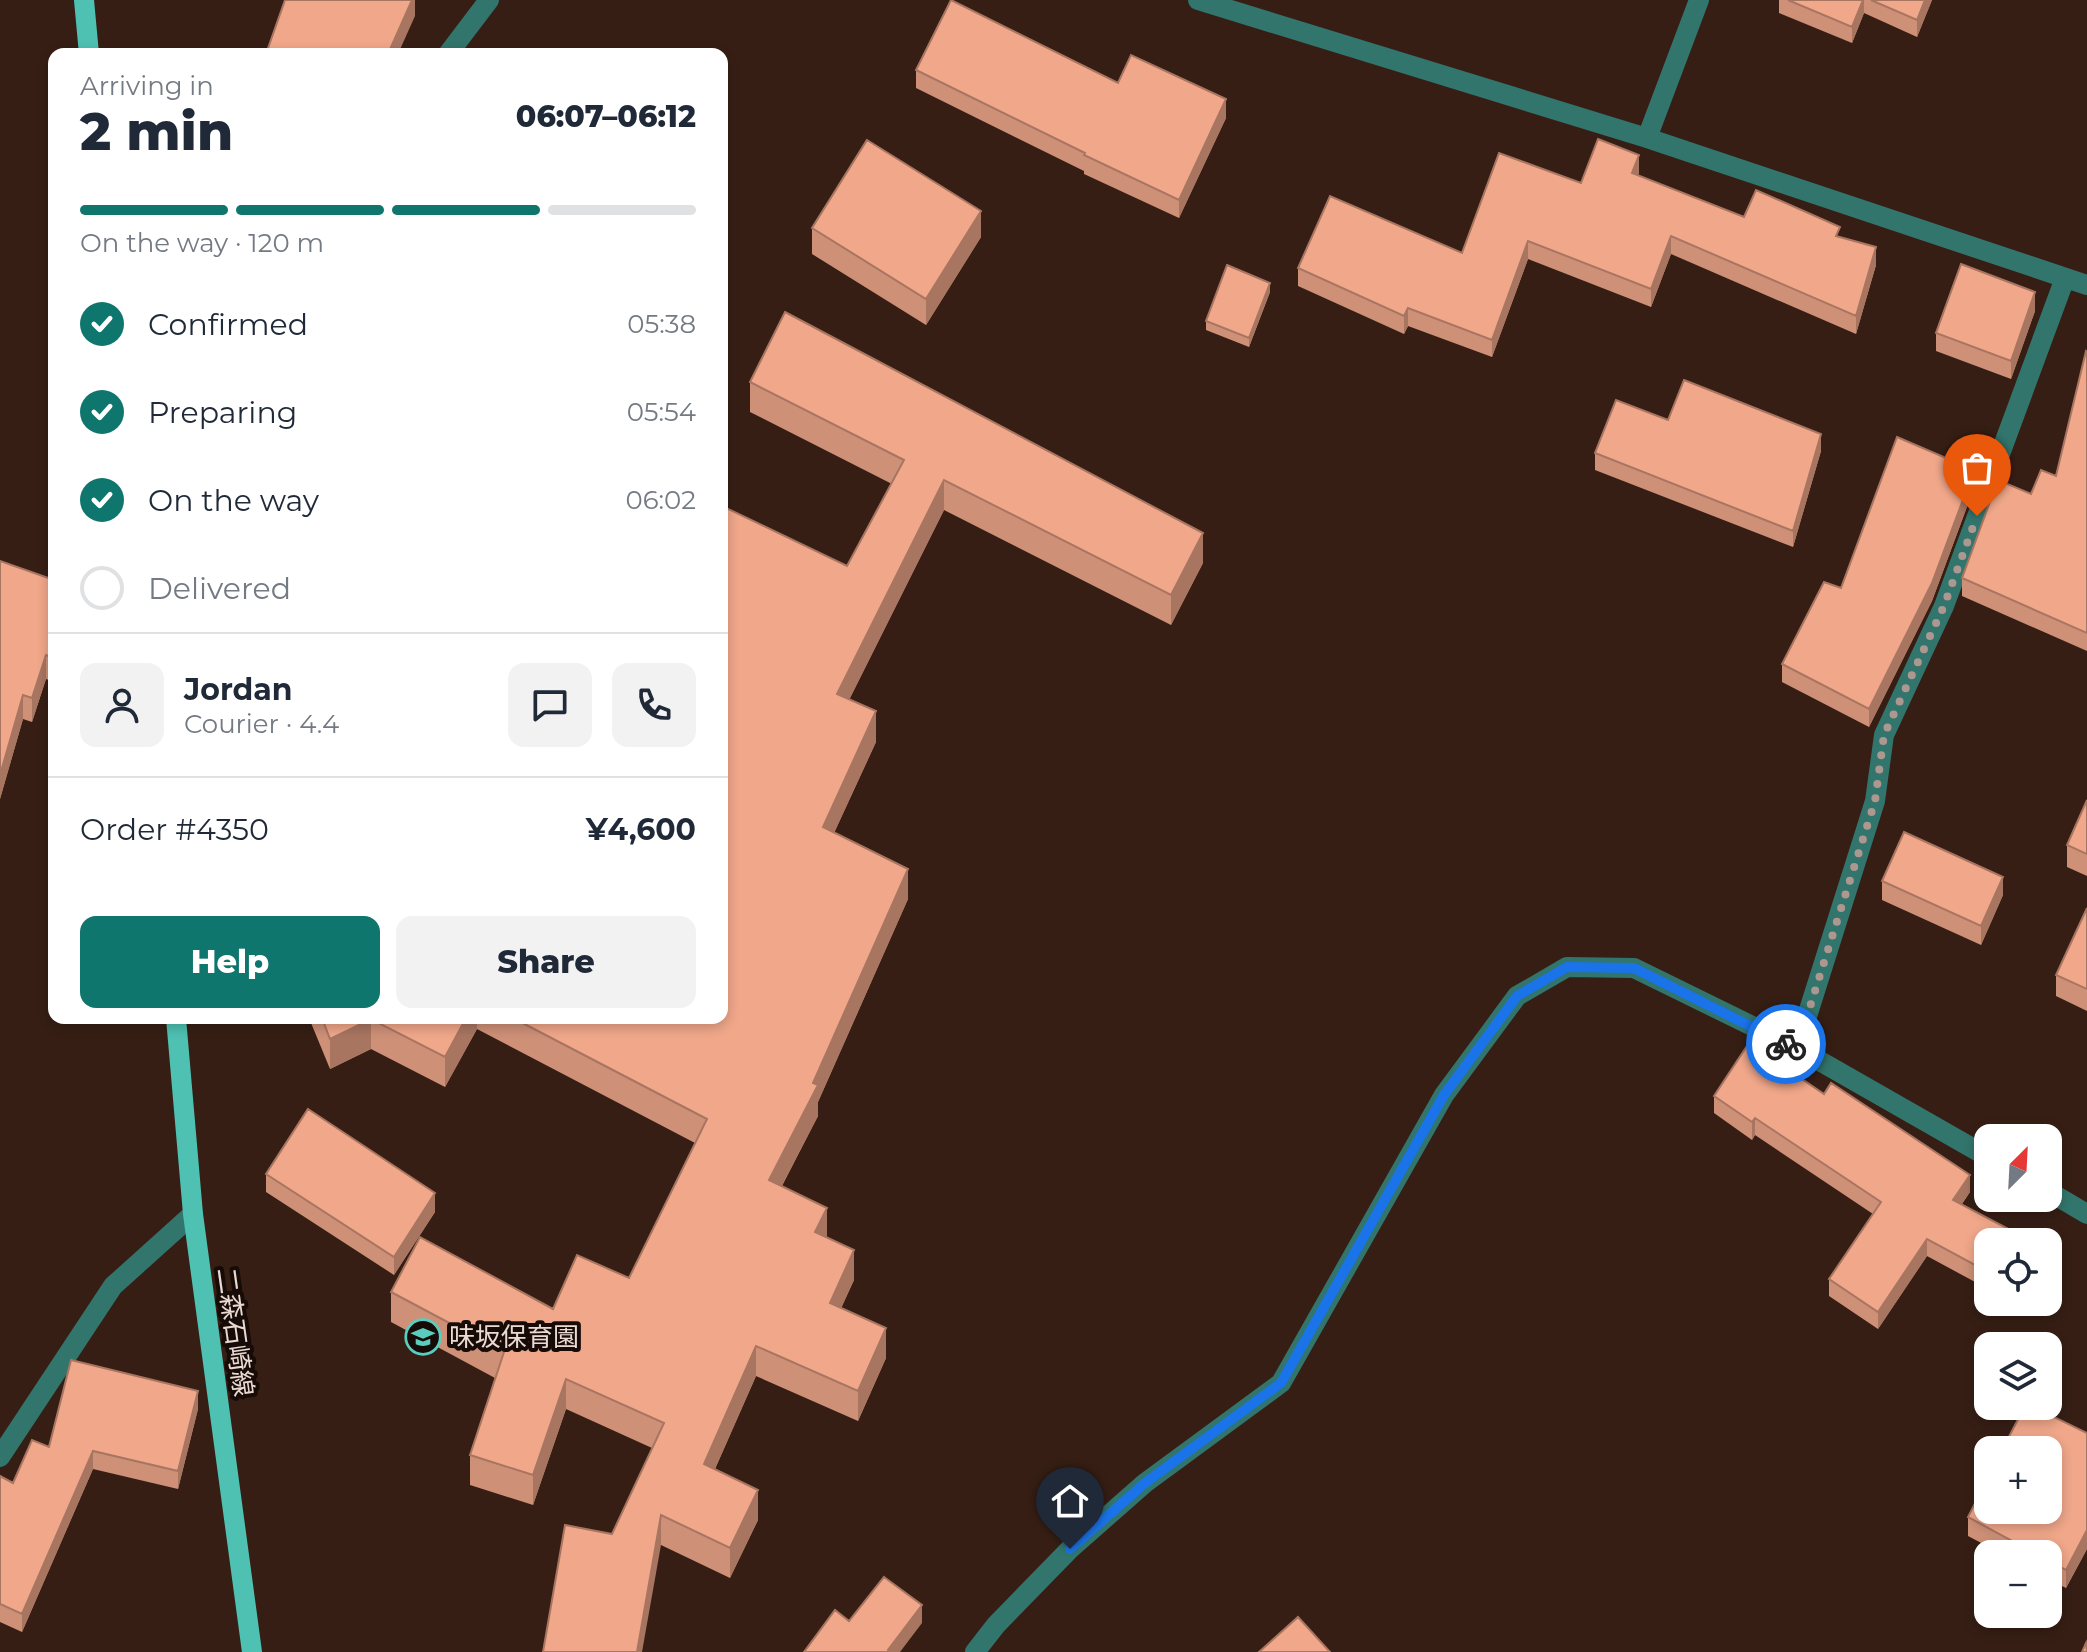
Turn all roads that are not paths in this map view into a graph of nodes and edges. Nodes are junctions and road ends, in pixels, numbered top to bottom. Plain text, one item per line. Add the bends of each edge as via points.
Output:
1 (84, 0) edge
2 (489, 0) edge
3 (1198, 0) edge
4 (1699, 0) edge
5 (88, 48) edge
6 (453, 48) edge
7 (1647, 138) junction
8 (2065, 278) junction
9 (2087, 285) edge
10 (177, 1024) edge
11 (1797, 1048) junction
12 (1974, 1149) edge
13 (2062, 1199) edge
14 (193, 1214) junction
15 (2087, 1214) edge
16 (0, 1457) edge
17 (252, 1652) edge
18 (975, 1652) edge

1 - 5 main road
2 - 6 street
3 - 7 street
4 - 7 street
7 - 8 street
8 - 9 street
8 - 11 street via 1944,606 1884,735 1875,801
10 - 14 main road, 二森石崎線
11 - 12 street
11 - 18 street via 1634,968 1567,967 1517,996 1444,1095 1281,1383 1145,1483 1070,1549
13 - 15 street
14 - 16 street via 113,1286
14 - 17 main road, 二森石崎線

